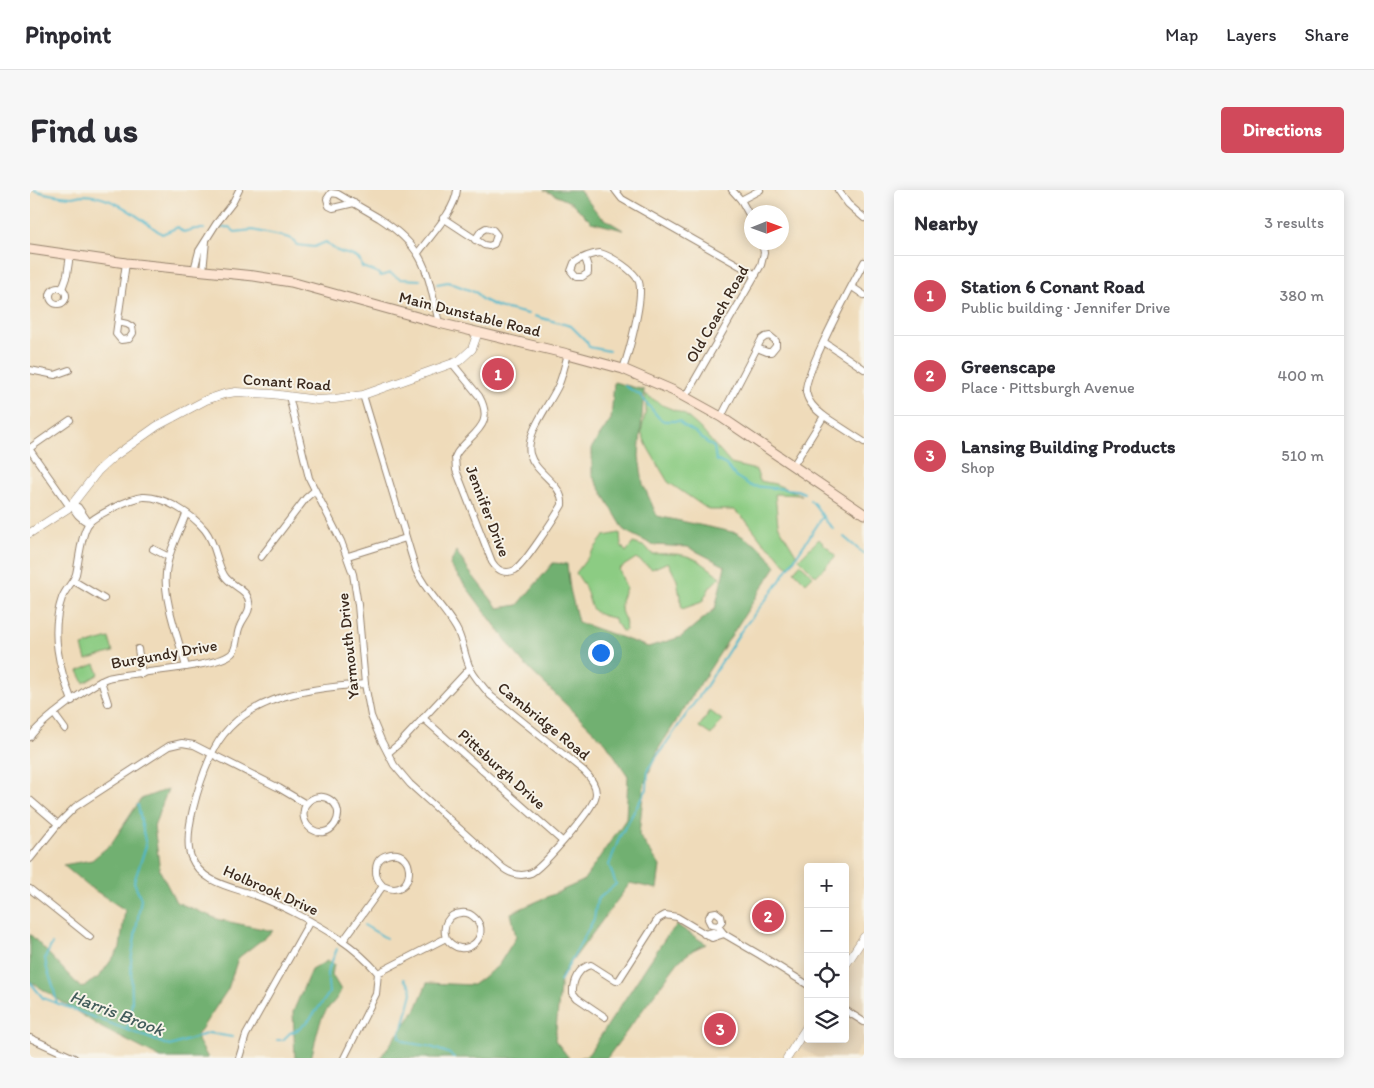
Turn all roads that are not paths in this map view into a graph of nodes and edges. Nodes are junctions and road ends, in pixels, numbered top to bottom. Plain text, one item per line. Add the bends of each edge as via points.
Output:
1 (239, 190) edge
2 (457, 190) edge
3 (615, 190) edge
4 (732, 190) edge
5 (760, 190) edge
6 (838, 190) edge
7 (741, 200) junction
8 (354, 203) dead end
9 (744, 205) edge
10 (443, 218) junction
11 (864, 218) edge
12 (475, 240) dead end
13 (30, 249) edge
14 (763, 250) edge
15 (418, 253) junction
16 (70, 255) junction
17 (585, 258) dead end
18 (864, 262) edge
19 (126, 263) junction
20 (198, 271) junction
21 (756, 275) junction
22 (852, 287) junction
23 (62, 289) dead end
24 (864, 295) edge
25 (118, 322) dead end
26 (439, 323) junction
27 (478, 332) junction
28 (824, 342) junction
29 (757, 348) dead end
30 (568, 354) junction
31 (452, 363) junction
32 (623, 369) junction
33 (30, 370) edge
34 (69, 370) dead end
35 (864, 370) edge
36 (363, 395) junction
37 (288, 396) junction
38 (685, 397) junction
39 (824, 416) junction
40 (721, 417) junction
41 (70, 420) dead end
42 (864, 442) edge
43 (30, 449) edge
44 (793, 466) junction
45 (314, 491) junction
46 (71, 506) junction
47 (186, 514) junction
48 (864, 514) edge
49 (89, 523) junction
50 (30, 533) edge
51 (406, 538) junction
52 (153, 549) dead end
53 (348, 556) junction
54 (169, 557) junction
55 (261, 557) dead end
56 (74, 581) junction
57 (104, 600) dead end
58 (138, 649) dead end
59 (186, 667) junction
60 (470, 668) junction
61 (142, 674) junction
62 (101, 681) junction
63 (365, 684) junction
64 (72, 701) junction
65 (108, 703) dead end
66 (54, 714) junction
67 (423, 718) junction
68 (65, 728) dead end
69 (31, 735) edge
70 (212, 753) junction
71 (388, 753) junction
72 (30, 800) edge
73 (306, 804) junction
74 (58, 824) junction
75 (562, 841) junction
76 (30, 859) edge
77 (383, 886) junction
78 (30, 889) edge
79 (310, 921) junction
80 (718, 926) dead end
81 (724, 934) junction
82 (90, 937) dead end
83 (864, 937) edge
84 (446, 938) junction
85 (343, 941) junction
86 (849, 960) edge
87 (378, 973) junction
88 (804, 983) edge
89 (849, 1013) edge
90 (605, 1017) dead end
91 (864, 1022) edge
92 (804, 1031) edge
93 (30, 1038) edge
94 (74, 1058) edge
95 (239, 1058) edge
96 (344, 1058) edge
97 (787, 1058) edge

1 - 20 street via 206,241
2 - 10 street via 454,202
3 - 21 street via 622,199
4 - 7 street
5 - 7 street
6 - 11 street
7 - 9 street
8 - 15 street via 390,224
10 - 12 street
10 - 15 street
13 - 16 main road, Main Dunstable Road
14 - 21 street, Old Coach Road
15 - 26 street via 428,276
16 - 19 main road, Main Dunstable Road
16 - 23 street
17 - 32 street via 603,254 628,269 638,280 640,296
18 - 22 street
19 - 20 main road, Main Dunstable Road
19 - 25 street
20 - 26 main road, Main Dunstable Road via 292,282
21 - 38 street, Old Coach Road
22 - 24 street
22 - 28 street
26 - 27 main road, Main Dunstable Road
27 - 30 main road, Main Dunstable Road
27 - 31 street, Conant Road via 464,358
28 - 35 street
28 - 39 street via 806,389 809,402
29 - 40 street
30 - 31 street, Jennifer Drive via 560,383 532,435 529,448 534,464 558,491 562,505 520,566 508,572 498,570 492,562 456,470 456,453 480,428 485,414 479,396
30 - 32 main road, Main Dunstable Road
31 - 36 street, Conant Road
32 - 38 main road, Main Dunstable Road
33 - 34 street via 54,375
36 - 37 street, Conant Road via 317,400
36 - 51 street, Cambridge Road
37 - 45 street, Yarmouth Drive
37 - 46 street, Conant Road via 230,393 189,408 112,458
38 - 40 main road, Main Dunstable Road
39 - 42 street
39 - 44 street
40 - 44 main road, Main Dunstable Road
41 - 43 street
43 - 46 street
44 - 48 main road, Main Dunstable Road
45 - 53 street, Yarmouth Drive
45 - 55 street
46 - 49 street via 82,520
46 - 50 street, Conant Road
47 - 49 street, Burgundy Drive via 159,500 140,497
47 - 54 street
47 - 59 street, Burgundy Drive via 207,534 225,576 245,593 250,604 230,655
49 - 56 street
51 - 53 street
51 - 60 street, Cambridge Road via 420,577 457,630
52 - 54 street
53 - 63 street, Yarmouth Drive via 358,605
54 - 59 street via 166,590
56 - 57 street
56 - 64 street via 61,602 57,639 61,672
58 - 61 street
59 - 61 street, Burgundy Drive
60 - 67 street
60 - 75 street, Cambridge Road via 491,696 593,780 596,792 593,804
61 - 62 street, Burgundy Drive
62 - 64 street, Burgundy Drive
62 - 65 street
63 - 70 street, Holbrook Drive via 320,689 271,701 231,725
63 - 71 street, Yarmouth Drive via 371,716
64 - 66 street, Burgundy Drive
66 - 68 street
66 - 69 street, Burgundy Drive
67 - 71 street
67 - 75 street, Pittsburgh Drive
70 - 73 street
70 - 74 street via 187,743 169,746 80,803
70 - 79 street, Holbrook Drive via 188,833 191,857 197,867 214,881 264,899
71 - 75 street, Yarmouth Drive via 414,788 508,872 531,873
72 - 74 street
73 - 73 street via 318,796 330,799 338,812 332,828 318,832 311,829 303,818
74 - 76 street
77 - 77 street via 375,874 379,860 392,854 402,857 410,869 407,880 396,888
77 - 85 street
78 - 82 street
79 - 85 street, Holbrook Drive
79 - 95 street via 246,1035
80 - 81 street
81 - 88 street
81 - 90 street via 712,938 677,917 665,915 658,919 619,980 591,965 585,967 576,977 572,993
83 - 86 street
84 - 84 street via 457,948 471,946 480,935 478,921 466,913 454,915 445,926
84 - 87 street
85 - 87 street, Holbrook Drive
87 - 96 street via 376,994
89 - 91 street
92 - 97 street
93 - 94 street

